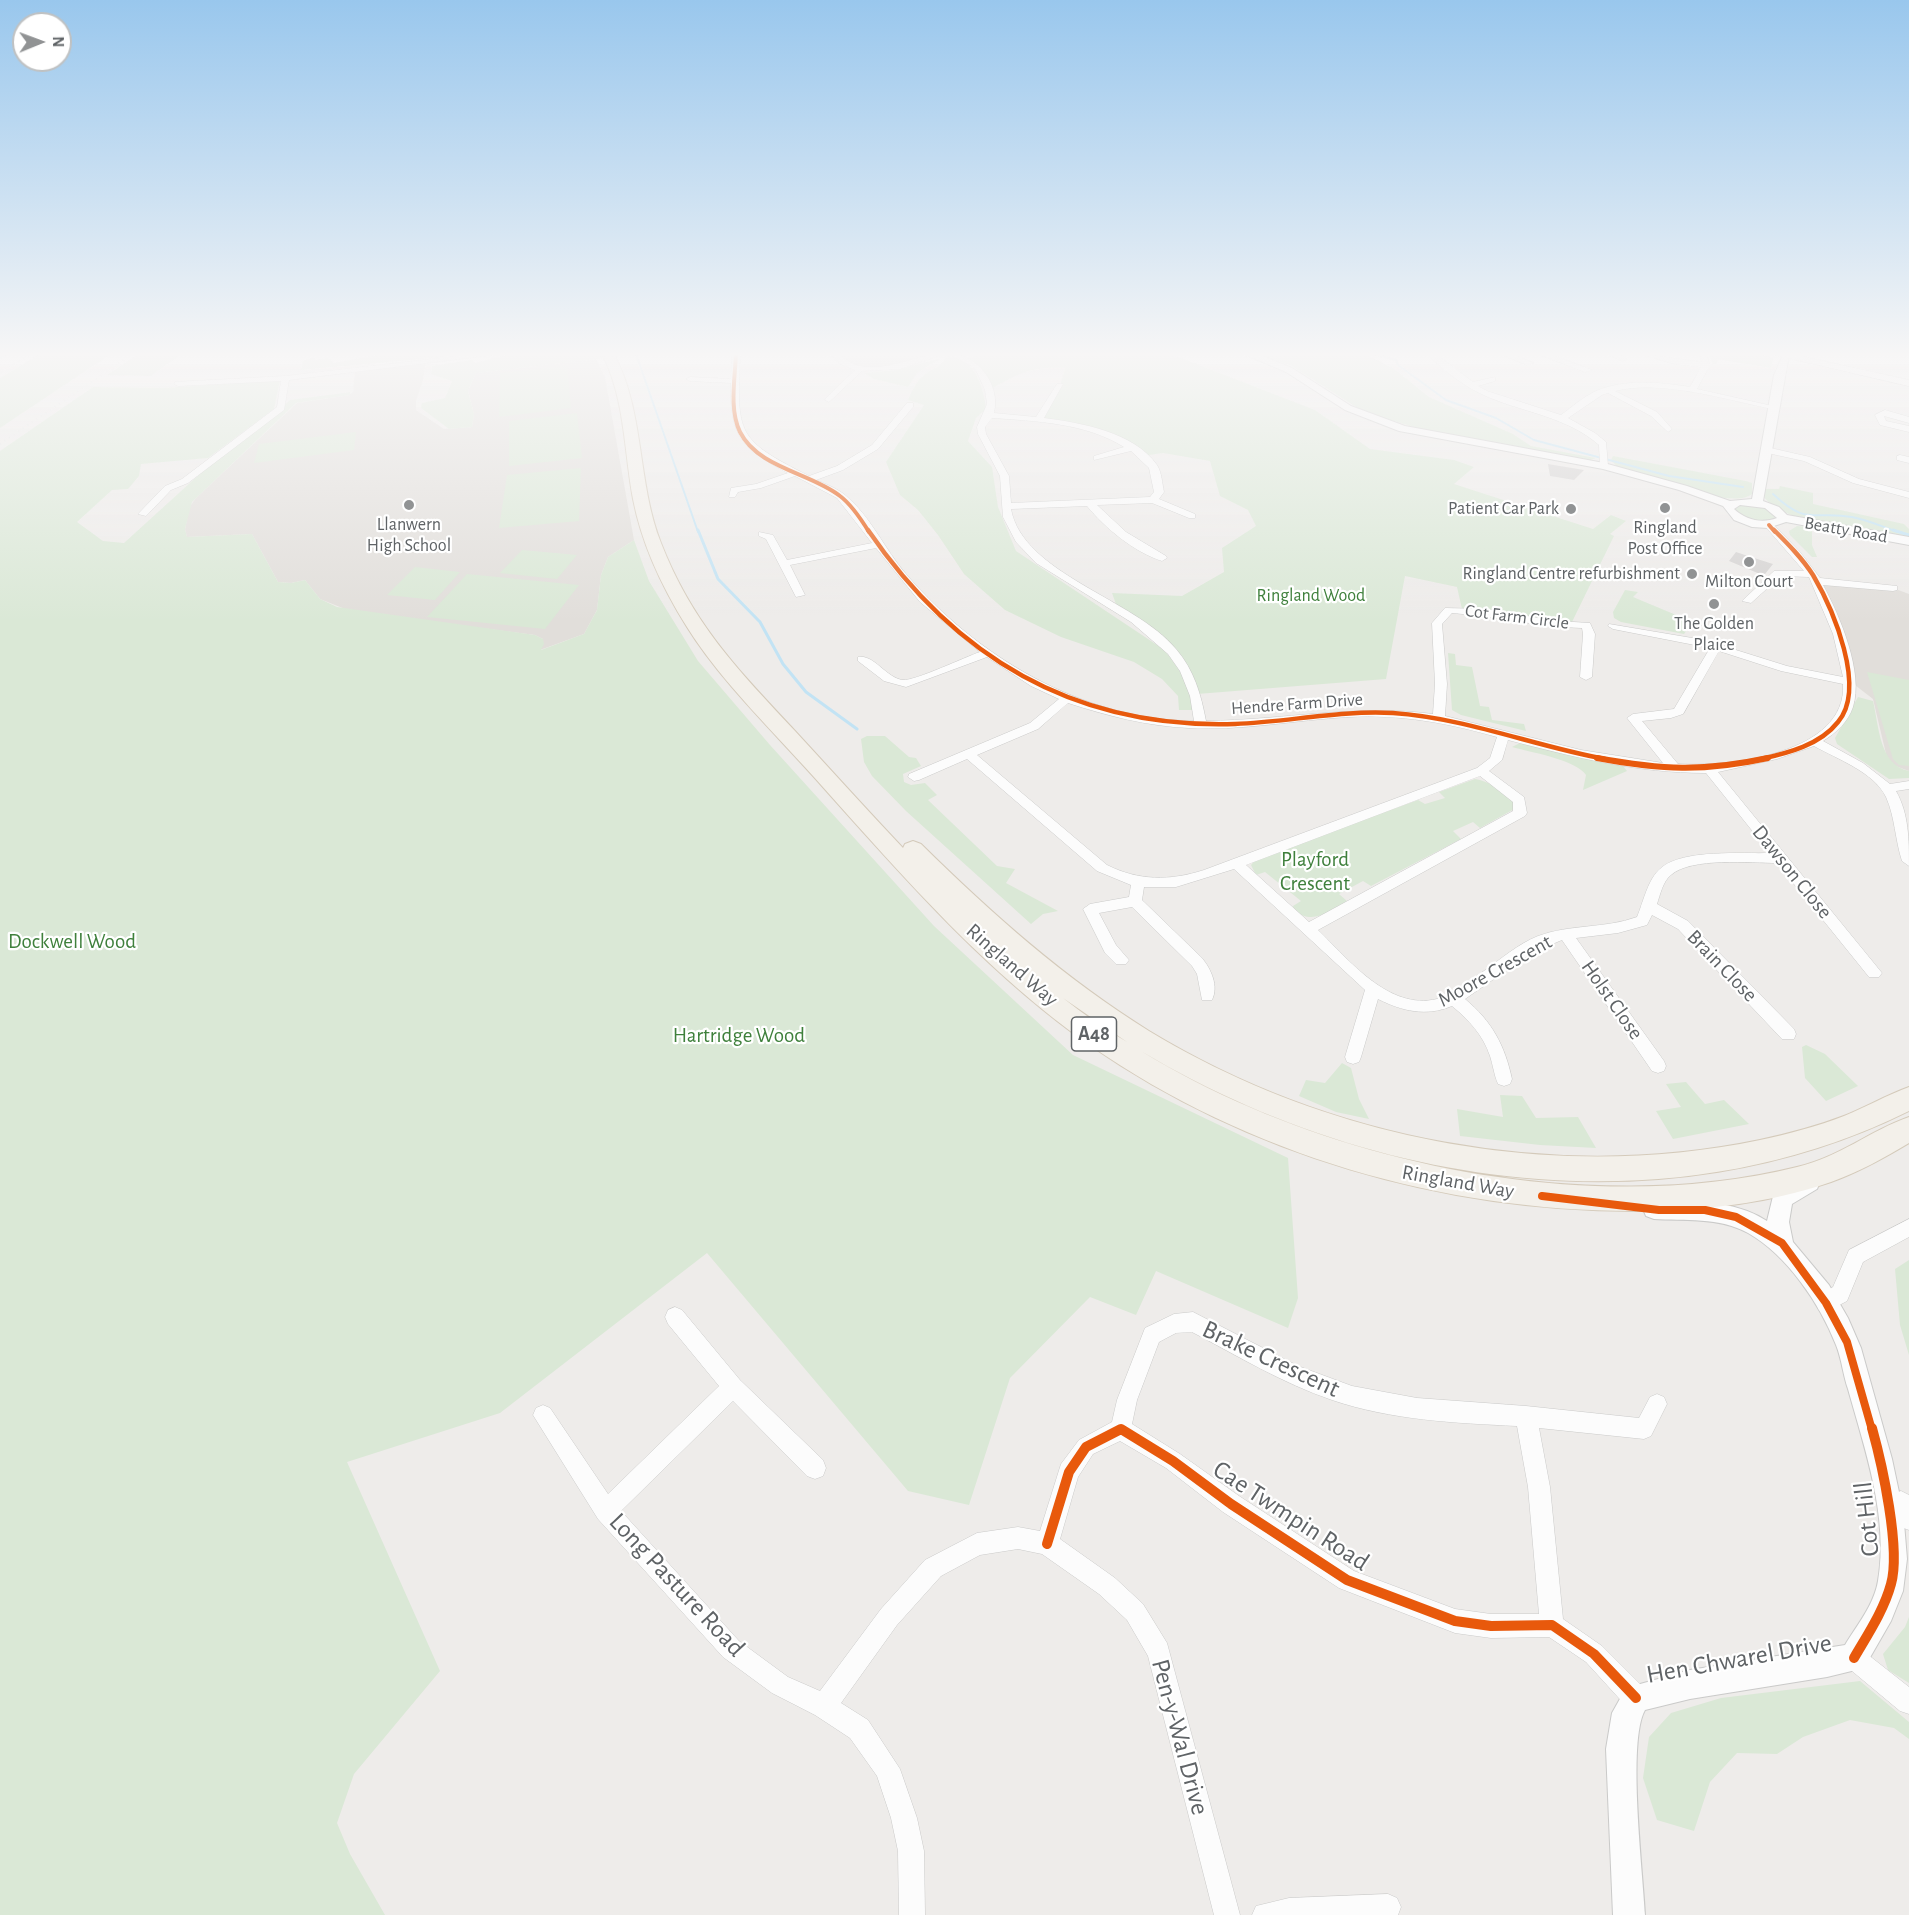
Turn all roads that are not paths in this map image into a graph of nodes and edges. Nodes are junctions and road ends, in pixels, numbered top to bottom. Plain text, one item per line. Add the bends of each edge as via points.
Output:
1 (232, 443) edge
2 (630, 443) edge
3 (643, 443) edge
4 (749, 443) edge
5 (878, 443) edge
6 (984, 443) edge
7 (1121, 443) edge
8 (1481, 443) edge
9 (1602, 443) edge
10 (1767, 443) edge
11 (1130, 448) junction
12 (1766, 450) junction
13 (1097, 458) dead end
14 (1604, 466) junction
15 (795, 473) junction
16 (808, 480) junction
17 (732, 495) dead end
18 (1909, 495) edge
19 (1153, 500) junction
20 (1090, 503) junction
21 (1757, 503) junction
22 (1730, 505) junction
23 (1006, 506) junction
24 (143, 513) dead end
25 (1192, 516) dead end
26 (1783, 518) junction
27 (1769, 525) junction
28 (762, 534) dead end
29 (1909, 541) edge
30 (878, 544) junction
31 (1162, 558) dead end
32 (786, 563) junction
33 (1814, 578) junction
34 (1893, 588) dead end
35 (800, 595) dead end
36 (1747, 601) dead end
37 (1613, 626) dead end
38 (1716, 647) junction
39 (987, 654) junction
40 (862, 660) dead end
41 (1586, 677) dead end
42 (1851, 682) junction
43 (1066, 699) junction
44 (1439, 718) junction
45 (1200, 725) junction
46 (1504, 734) junction
47 (1815, 742) junction
48 (969, 754) junction
49 (1674, 768) junction
50 (1710, 770) junction
51 (1481, 771) junction
52 (914, 777) dead end
53 (1909, 784) edge
54 (1888, 788) junction
55 (1780, 858) junction
56 (1909, 861) edge
57 (1235, 862) junction
58 (1138, 883) junction
59 (1135, 901) junction
60 (1650, 907) junction
61 (1308, 929) junction
62 (1565, 933) junction
63 (1121, 960) dead end
64 (1874, 973) dead end
65 (1373, 988) junction
66 (1207, 996) dead end
67 (1453, 998) junction
68 (1788, 1034) dead end
69 (1353, 1057) dead end
70 (1658, 1066) dead end
71 (1504, 1078) dead end
72 (1909, 1098) edge
73 (1909, 1129) edge
74 (1828, 1170) junction
75 (1542, 1196) junction
76 (1909, 1227) edge
77 (1782, 1243) junction
78 (1826, 1303) junction
79 (675, 1317) dead end
80 (733, 1387) junction
81 (1657, 1404) dead end
82 (543, 1415) dead end
83 (1526, 1416) junction
84 (1121, 1428) junction
85 (815, 1468) dead end
86 (606, 1511) junction
87 (1047, 1544) junction
88 (1552, 1625) junction
89 (1854, 1658) junction
90 (1636, 1698) junction
91 (1909, 1702) edge
92 (824, 1706) junction
93 (1388, 1907) dead end
94 (912, 1915) edge
95 (1227, 1915) edge
96 (1265, 1915) edge
97 (1629, 1915) edge

1 - 24 street via 168,488
2 - 75 main road, Ringland Way / A48 via 656,556 707,645 965,925 1036,989 1099,1038 1160,1077 1240,1117 1314,1146 1416,1177
3 - 72 main road, Ringland Way / A48 via 670,554 701,613 720,638 957,894 1058,980 1176,1059 1256,1098 1317,1121 1404,1146 1470,1159 1589,1170 1662,1168 1739,1157 1845,1128
4 - 15 street, Hendre Farm Drive
5 - 16 street via 840,468
6 - 23 street via 1004,472
7 - 11 street
8 - 14 street
9 - 14 street
10 - 12 street
11 - 13 street
11 - 19 street via 1153,466 1159,492
12 - 18 street via 1807,459 1856,482
12 - 21 street
14 - 22 street
15 - 16 street, Hendre Farm Drive
15 - 17 street via 774,482 734,490
16 - 30 street, Hendre Farm Drive via 843,498
19 - 20 street
19 - 25 street
20 - 23 street
20 - 31 street via 1127,537
21 - 22 street
21 - 26 street via 1775,509
22 - 27 street via 1730,512 1742,519
23 - 45 street via 1012,529 1027,549 1150,627 1173,650 1197,694
26 - 27 street
26 - 29 street, Beatty Road
27 - 33 street, Hendre Farm Drive
28 - 32 street via 770,537
30 - 32 street
30 - 39 street, Hendre Farm Drive via 911,586
32 - 35 street
33 - 34 street
33 - 36 street via 1778,573
33 - 42 street, Hendre Farm Drive via 1830,613
37 - 38 street
38 - 42 street via 1785,669
38 - 49 street via 1679,711 1633,718
39 - 40 street via 906,684 888,679
39 - 43 street, Hendre Farm Drive via 1021,677
41 - 44 street, Cot Farm Circle via 1588,627 1449,610 1437,623
42 - 47 street, Hendre Farm Drive via 1841,719
43 - 45 street, Hendre Farm Drive via 1134,719
43 - 48 street via 1034,726
44 - 45 street, Hendre Farm Drive via 1367,712
44 - 46 street, Hendre Farm Drive
46 - 49 street, Hendre Farm Drive via 1578,753
46 - 51 street via 1496,760
47 - 50 street, Hendre Farm Drive via 1788,753
47 - 54 street
48 - 52 street
48 - 58 street via 1102,868
49 - 50 street, Hendre Farm Drive
50 - 55 street, Dawson Close
51 - 57 street via 1353,822
51 - 61 street via 1519,800 1520,813
53 - 54 street
54 - 56 street
55 - 60 street, Moore Crescent via 1675,865 1665,872
55 - 64 street, Dawson Close
57 - 58 street via 1176,882
57 - 61 street
58 - 59 street
59 - 63 street via 1090,909 1110,949
59 - 66 street via 1197,962 1205,973
60 - 62 street, Moore Crescent via 1642,921 1625,928
60 - 68 street, Brain Close via 1683,925
61 - 65 street, Moore Crescent
62 - 67 street, Moore Crescent via 1542,941
62 - 70 street, Holst Close
65 - 67 street, Moore Crescent via 1414,1005 1434,1006
65 - 69 street
67 - 71 street via 1478,1018 1492,1036
73 - 74 main road, Ringland Way / A48
74 - 75 main road, Ringland Way / A48 via 1766,1186 1695,1196
74 - 77 street via 1782,1199 1778,1222
75 - 77 street, Cot Hill via 1659,1210 1722,1212 1754,1225
76 - 78 street via 1856,1256 1840,1294
77 - 78 street, Cot Hill
78 - 89 street, Cot Hill via 1847,1342 1874,1436 1893,1550 1892,1581 1884,1605
79 - 80 street
80 - 85 street
80 - 86 street
81 - 83 street, Brake Crescent via 1644,1429
82 - 86 street, Long Pasture Road
83 - 84 street, Brake Crescent via 1404,1408 1350,1396 1193,1322 1174,1324 1152,1335 1127,1400
83 - 88 street via 1539,1487
84 - 87 street via 1086,1447 1069,1472
84 - 88 street, Cae Twmpin Road via 1347,1580 1455,1621 1491,1626
86 - 92 street, Long Pasture Road via 731,1649 780,1685
87 - 92 street, Pen-y-Wal Drive via 1018,1538 976,1544 933,1568 889,1617
87 - 95 street, Pen-y-Wal Drive via 1107,1586 1135,1612 1159,1651
88 - 90 street via 1594,1654
89 - 90 street, Hen Chwarel Drive via 1684,1686
89 - 91 street
90 - 97 street, Hen Chwarel Drive via 1627,1713 1622,1749
92 - 94 street, Long Pasture Road via 860,1729 887,1769 911,1851
93 - 96 street

